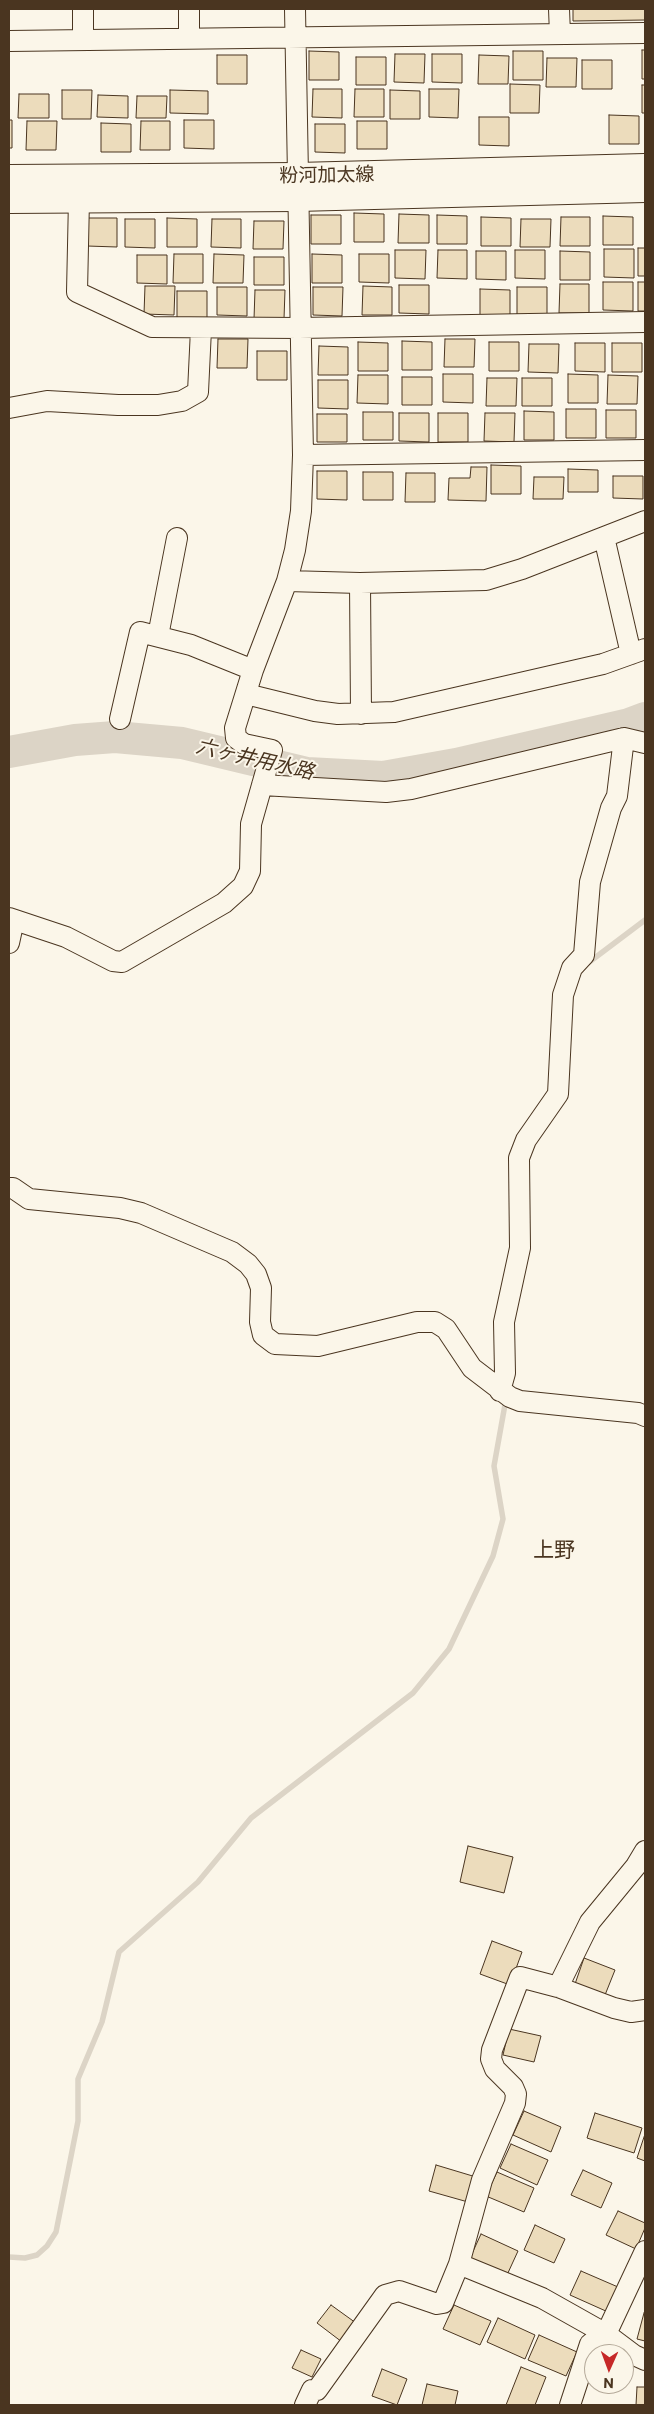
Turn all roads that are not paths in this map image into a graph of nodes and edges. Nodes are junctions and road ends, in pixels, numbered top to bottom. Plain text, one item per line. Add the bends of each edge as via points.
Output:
1 (83, 9) edge
2 (189, 9) edge
3 (295, 9) edge
4 (559, 9) edge
5 (645, 33) edge
6 (560, 34) junction
7 (295, 37) junction
8 (189, 38) junction
9 (83, 40) junction
10 (9, 41) edge
11 (645, 167) edge
12 (9, 178) edge
13 (297, 187) junction
14 (645, 189) edge
15 (78, 199) junction
16 (9, 200) edge
17 (645, 322) edge
18 (299, 328) junction
19 (201, 329) junction
20 (9, 408) edge
21 (645, 450) edge
22 (303, 455) junction
23 (645, 521) edge
24 (177, 538) dead end
25 (604, 538) junction
26 (287, 581) junction
27 (360, 584) junction
28 (158, 636) junction
29 (638, 652) edge
30 (253, 670) junction
31 (246, 694) junction
32 (361, 714) junction
33 (120, 719) dead end
34 (624, 738) junction
35 (645, 743) edge
36 (266, 773) junction
37 (12, 919) edge
38 (9, 943) edge
39 (9, 1188) edge
40 (504, 1393) junction
41 (645, 1416) edge
42 (645, 1851) edge
43 (558, 1987) junction
44 (645, 2010) edge
45 (645, 2251) edge
46 (458, 2264) junction
47 (606, 2334) junction
48 (645, 2360) edge
49 (305, 2405) edge
50 (570, 2405) edge

1 - 9 street
2 - 8 street
3 - 7 street
4 - 6 street
5 - 6 street
6 - 7 street
7 - 8 street
7 - 13 street
8 - 9 street
9 - 10 street
11 - 13 main road, 粉河加太線
12 - 13 main road, 粉河加太線
13 - 14 main road, 粉河加太線
13 - 15 main road, 粉河加太線
13 - 18 street
15 - 16 main road, 粉河加太線
15 - 19 street via 77,292 152,327
17 - 18 street
18 - 19 street
18 - 22 street
19 - 20 street via 198,392 182,401 158,405 47,401
21 - 22 street
22 - 26 street via 301,511
23 - 25 street
24 - 28 street
25 - 27 street via 486,580
25 - 29 street
26 - 27 street
26 - 30 street
27 - 32 street
28 - 30 street via 191,645
28 - 33 street via 140,632
29 - 32 street via 603,664 426,706
30 - 31 street
31 - 32 street via 315,711
31 - 36 street via 235,728 236,738 244,744 272,750
34 - 35 street
34 - 36 street via 411,789 386,792
34 - 40 street via 617,796 590,882 584,955 572,968 563,995 558,1094 526,1140 519,1158 520,1248 504,1322
36 - 37 street via 250,824 250,871 243,886 224,903 165,939 122,962 113,961 66,937
37 - 38 street
39 - 40 street via 29,1199 141,1213 232,1252 256,1274 261,1288 263,1335 275,1344 318,1346 417,1322 435,1322 446,1329 472,1368
40 - 41 street via 520,1402
42 - 43 street via 590,1922
43 - 44 street via 614,2008 631,2012
43 - 46 street via 520,1977 492,2050 495,2069 516,2094 515,2104 482,2180
45 - 47 street
46 - 47 street via 542,2298
46 - 49 street via 443,2303 437,2304 399,2291 385,2295 317,2390 312,2390
47 - 48 street
47 - 50 street via 590,2344

